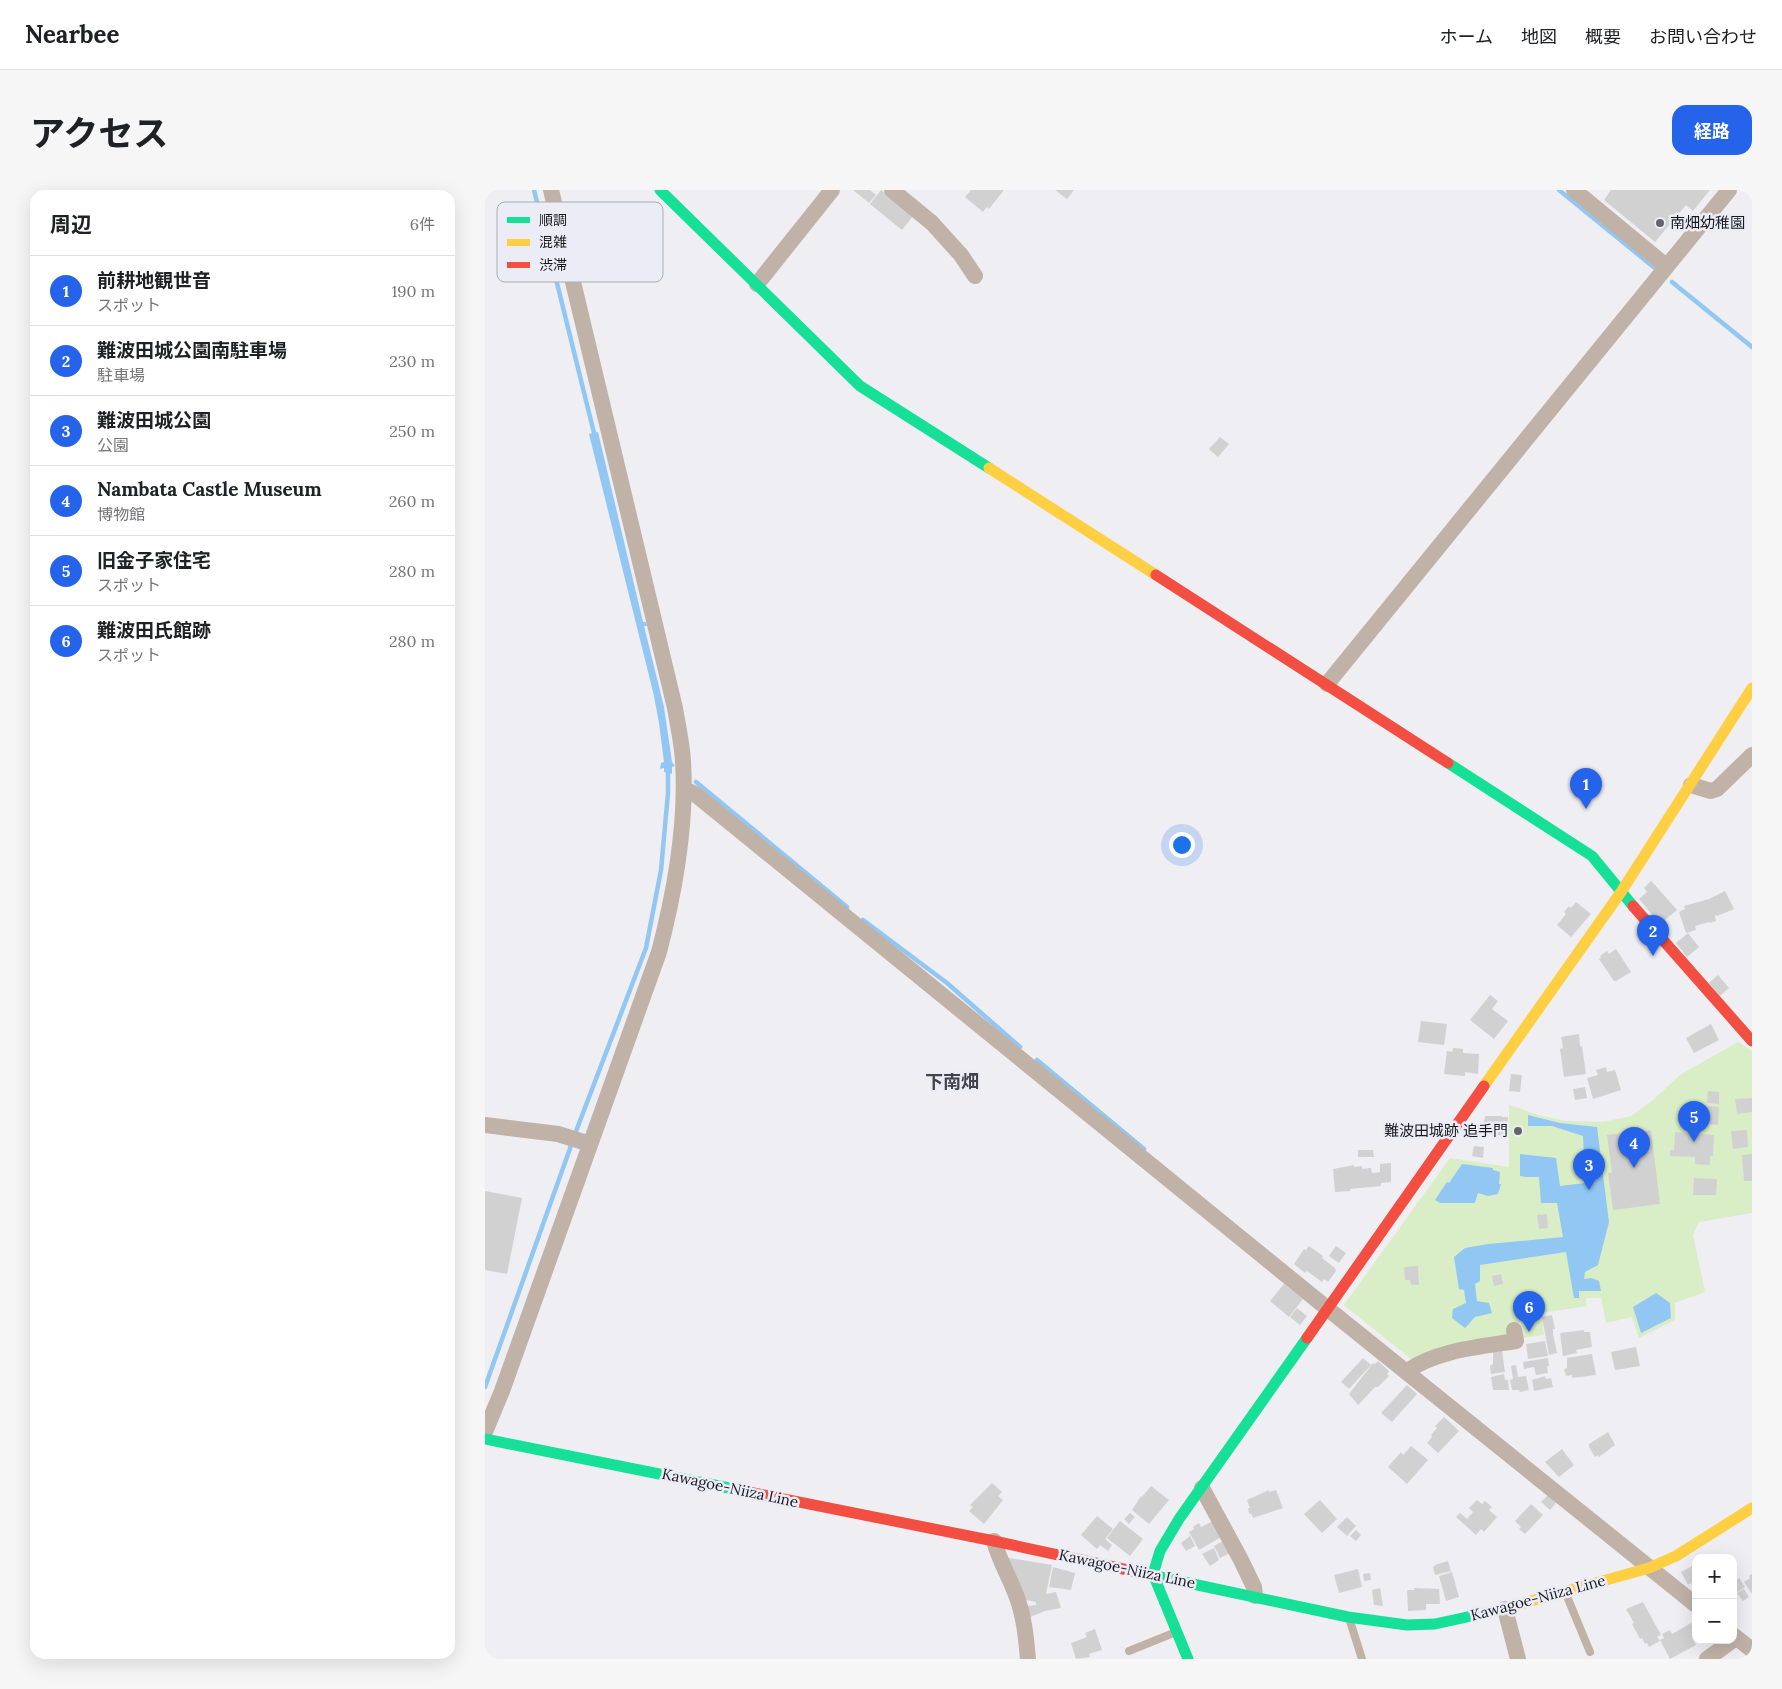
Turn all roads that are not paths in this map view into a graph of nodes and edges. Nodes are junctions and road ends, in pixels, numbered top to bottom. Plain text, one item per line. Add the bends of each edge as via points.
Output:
1 (660, 190) edge
2 (832, 190) edge
3 (892, 190) edge
4 (1574, 190) edge
5 (1729, 190) edge
6 (1666, 266) junction
7 (975, 276) dead end
8 (573, 282) edge
9 (757, 284) junction
10 (1327, 684) junction
11 (1752, 688) edge
12 (1752, 755) edge
13 (1691, 785) junction
14 (684, 789) junction
15 (1621, 892) junction
16 (1752, 1041) edge
17 (485, 1125) edge
18 (587, 1143) junction
19 (1328, 1309) junction
20 (1515, 1330) dead end
21 (1407, 1371) junction
22 (485, 1432) edge
23 (485, 1439) edge
24 (1202, 1488) junction
25 (1752, 1508) edge
26 (994, 1541) junction
27 (1649, 1568) junction
28 (1153, 1574) junction
29 (1565, 1592) junction
30 (1255, 1596) junction
31 (1692, 1602) edge
32 (1505, 1609) junction
33 (1348, 1617) junction
34 (1177, 1632) junction
35 (1737, 1640) edge
36 (1726, 1644) edge
37 (1752, 1650) edge
38 (1129, 1651) dead end
39 (1590, 1652) dead end
40 (1028, 1659) edge
41 (1188, 1659) edge
42 (1362, 1659) edge
43 (1518, 1659) edge
44 (1707, 1659) edge

1 - 9 street
2 - 9 street
3 - 7 street via 932,223
4 - 6 street
5 - 6 street
6 - 10 street
8 - 14 street via 675,708
9 - 10 street via 860,386
10 - 15 street via 1593,856
11 - 13 street
12 - 13 street via 1717,789 1711,791
13 - 15 street
14 - 18 street via 679,851 666,924
14 - 19 street via 695,794
15 - 16 street
15 - 19 street
17 - 18 street via 564,1135
18 - 22 street
19 - 21 street
19 - 24 street
20 - 21 street via 1516,1341 1467,1348 1422,1361
21 - 27 street
23 - 26 street, Kawagoe-Niiza Line
24 - 28 street via 1160,1551
24 - 30 street via 1249,1578
25 - 27 street, Kawagoe-Niiza Line via 1677,1556
26 - 28 street, Kawagoe-Niiza Line
26 - 40 street via 1019,1603
27 - 29 street, Kawagoe-Niiza Line
27 - 31 street
28 - 30 street, Kawagoe-Niiza Line
28 - 34 street
29 - 32 street, Kawagoe-Niiza Line
29 - 39 lane
30 - 33 street, Kawagoe-Niiza Line
32 - 33 street, Kawagoe-Niiza Line via 1435,1624 1407,1625
32 - 43 street
33 - 42 lane
34 - 38 lane
34 - 41 street
35 - 37 street
36 - 44 street

